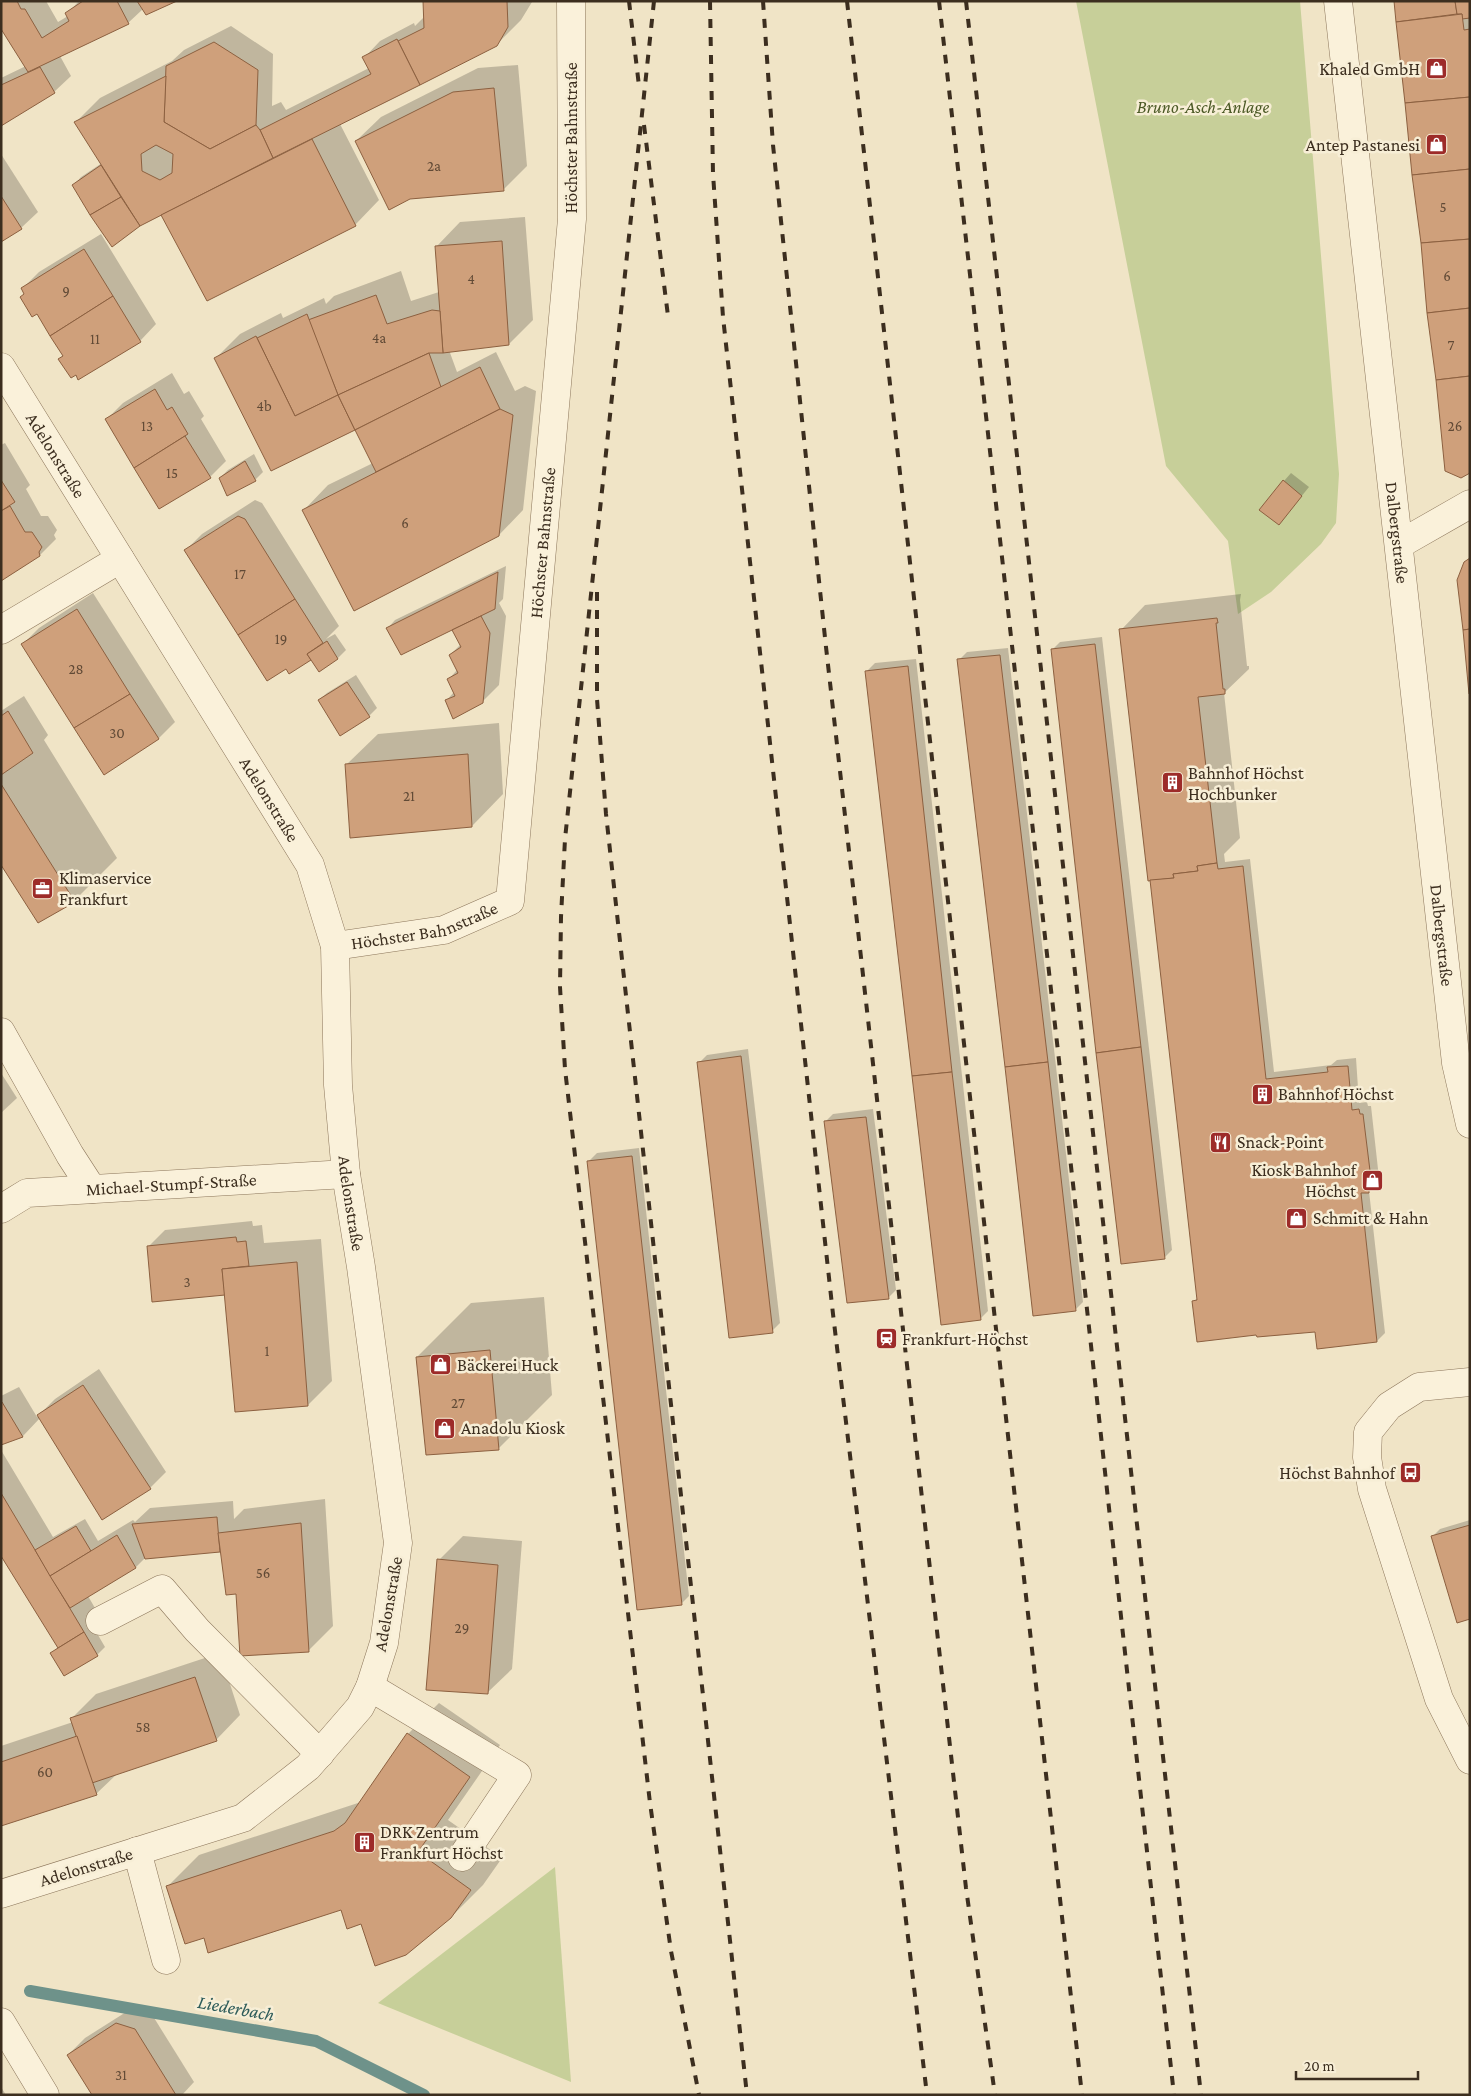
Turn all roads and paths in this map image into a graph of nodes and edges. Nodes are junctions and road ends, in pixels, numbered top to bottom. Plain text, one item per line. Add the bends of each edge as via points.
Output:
1 (571, 1) edge
2 (1338, 1) edge
3 (1, 367) edge
4 (1470, 504) edge
5 (1400, 544) junction
6 (120, 558) junction
7 (1, 630) edge
8 (335, 946) junction
9 (1, 1032) edge
10 (1463, 1062) edge
11 (1470, 1124) edge
12 (346, 1174) junction
13 (92, 1189) junction
14 (1, 1209) edge
15 (1470, 1382) edge
16 (100, 1621) dead end
17 (370, 1687) junction
18 (320, 1754) junction
19 (1470, 1760) edge
20 (137, 1851) junction
21 (462, 1857) dead end
22 (1, 1894) edge
23 (166, 1960) dead end
24 (1, 2022) edge
25 (45, 2095) edge

1 - 8 street, Höchster Bahnstraße via 572,219 510,901 444,930
2 - 5 street, Dalbergstraße
3 - 6 street, Adelonstraße
4 - 5 street
5 - 10 street, Dalbergstraße
6 - 7 street
6 - 8 street, Adelonstraße via 310,865
8 - 12 street, Adelonstraße via 338,1085
9 - 13 street
10 - 11 street, Dalbergstraße
12 - 13 street, Michael-Stumpf-Straße
12 - 17 street, Adelonstraße via 398,1543 384,1643
13 - 14 street, Michael-Stumpf-Straße via 28,1193
15 - 19 street via 1419,1387 1389,1406 1368,1432 1367,1457 1372,1489 1439,1699
16 - 18 street via 162,1589 196,1630
17 - 18 street, Adelonstraße via 360,1707
17 - 21 street via 517,1774
18 - 20 street, Adelonstraße via 308,1768 243,1818
20 - 22 street, Adelonstraße
20 - 23 street
24 - 25 street

